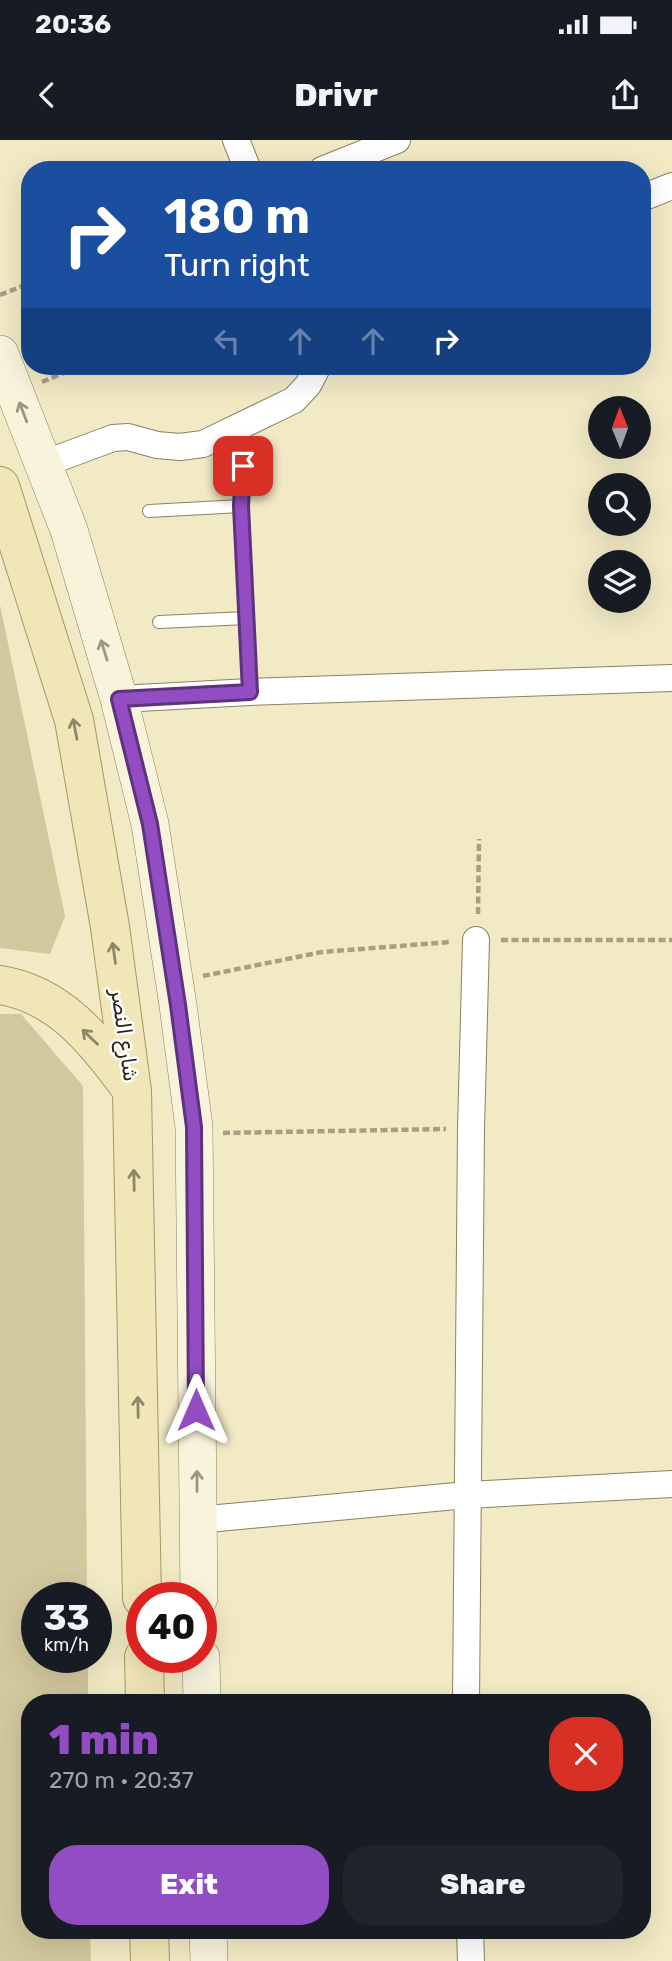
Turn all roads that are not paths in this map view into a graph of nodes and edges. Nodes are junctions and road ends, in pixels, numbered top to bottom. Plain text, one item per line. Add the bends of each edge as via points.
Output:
1 (236, 140) edge
2 (397, 140) edge
3 (244, 161) edge
4 (344, 161) edge
5 (672, 186) edge
6 (651, 194) edge
7 (0, 354) edge
8 (313, 375) edge
9 (244, 446) dead end
10 (43, 464) junction
11 (0, 486) edge
12 (241, 506) junction
13 (149, 511) dead end
14 (247, 618) junction
15 (159, 622) dead end
16 (672, 678) edge
17 (250, 692) junction
18 (119, 699) junction
19 (477, 940) road end
20 (0, 985) edge
21 (132, 1091) junction
22 (672, 1485) edge
23 (467, 1495) junction
24 (197, 1520) junction
25 (142, 1582) edge
26 (199, 1582) edge
27 (144, 1673) edge
28 (201, 1673) edge
29 (145, 1694) edge
30 (202, 1694) edge
31 (466, 1694) edge
32 (149, 1939) edge
33 (208, 1939) edge
34 (470, 1939) edge
35 (150, 1961) edge
36 (209, 1961) edge
37 (471, 1961) edge

1 - 3 street
2 - 4 street
5 - 6 street
10 -> 7 street
8 - 10 street via 294,400 203,444 180,447 128,436
9 - 12 lane
18 -> 10 street via 69,530
21 -> 11 main road, شارع النصر via 110,927 74,720
12 - 13 lane
12 - 14 lane
14 - 15 lane
14 - 17 lane
16 - 17 street
17 - 18 street
24 -> 18 street via 195,1134 150,824
19 - 23 street
21 -> 20 main road via 99,1045 63,1011 18,988
25 -> 21 main road, شارع النصر
22 - 23 street
23 - 24 street
23 - 31 street
24 - 26 street
27 - 29 main road
28 - 30 street
32 - 35 main road
33 - 36 street
34 - 37 street

